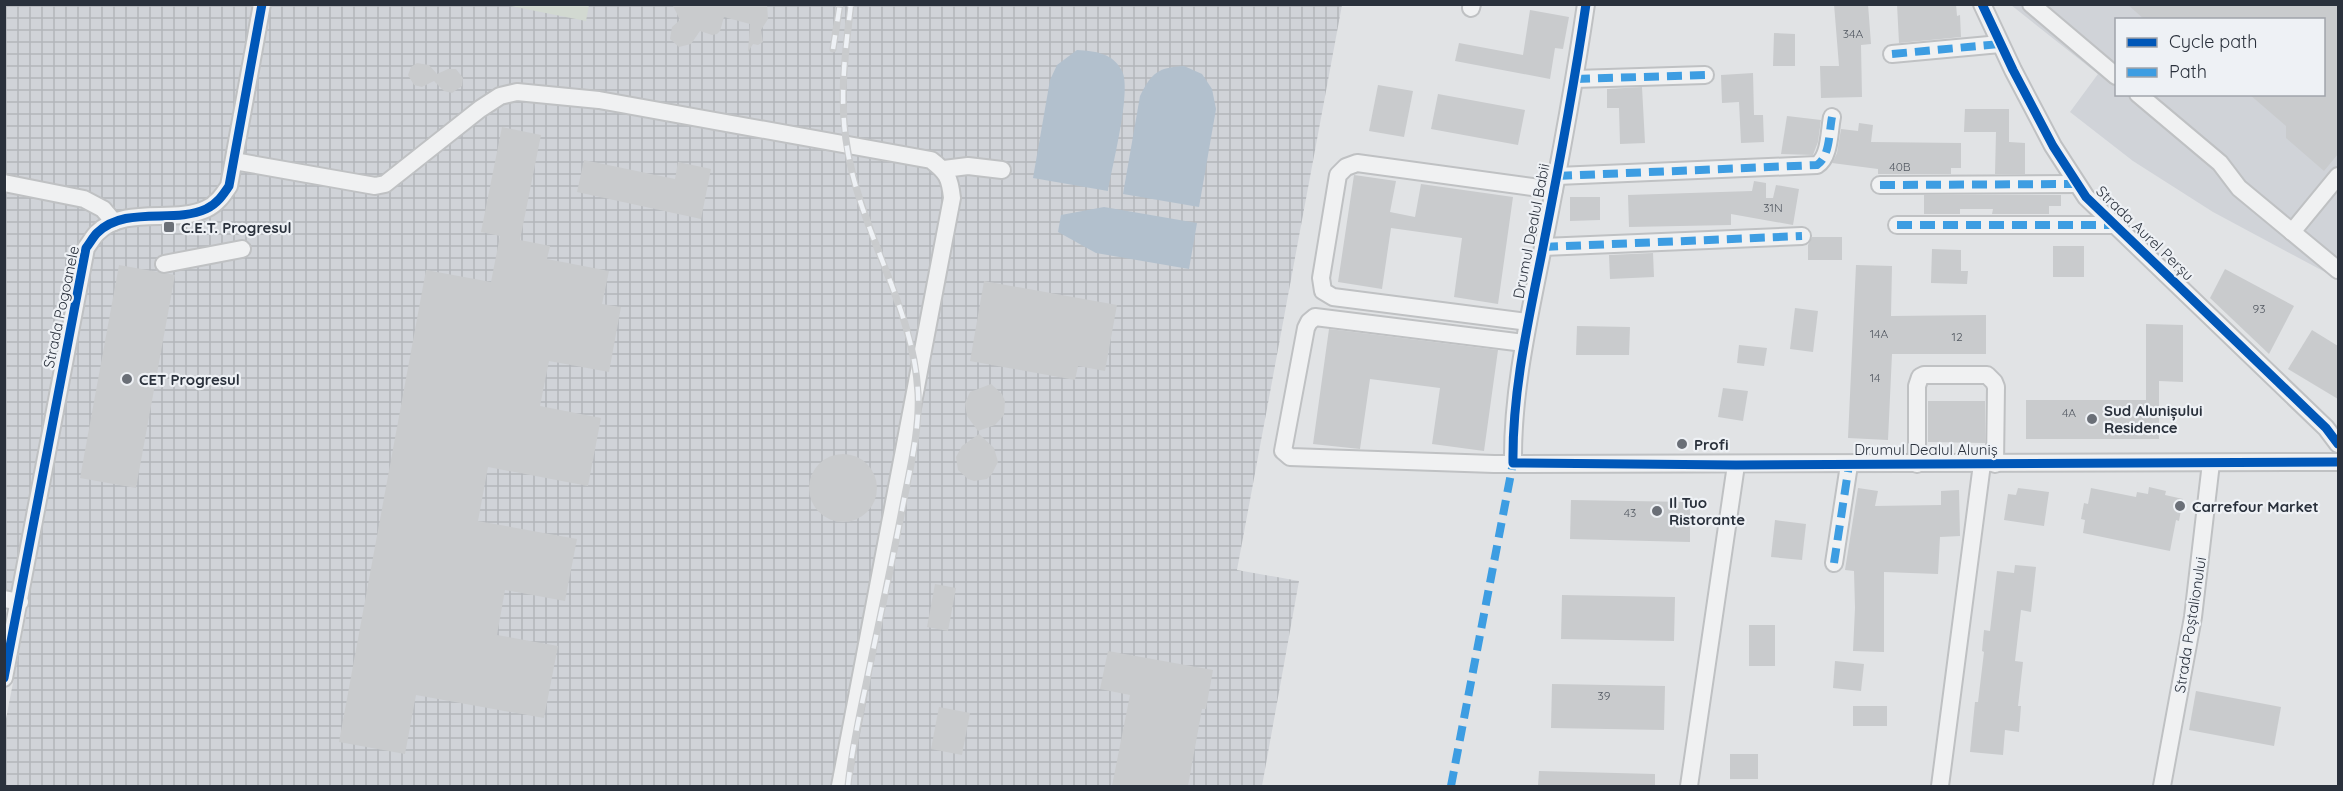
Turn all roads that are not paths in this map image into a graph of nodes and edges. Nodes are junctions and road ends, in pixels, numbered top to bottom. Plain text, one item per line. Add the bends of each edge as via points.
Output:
1 (262, 4) edge
2 (1586, 4) edge
3 (1982, 4) edge
4 (2031, 4) edge
5 (2000, 44) junction
6 (1892, 54) dead end
7 (1705, 75) dead end
8 (2115, 75) edge
9 (1575, 79) junction
10 (2140, 96) edge
11 (1832, 117) dead end
12 (234, 161) junction
13 (944, 169) junction
14 (1002, 170) dead end
15 (2338, 176) edge
16 (4, 183) edge
17 (1556, 183) junction
18 (2076, 184) junction
19 (1880, 185) dead end
20 (114, 222) junction
21 (1898, 225) dead end
22 (2113, 225) junction
23 (2292, 232) junction
24 (1803, 236) dead end
25 (1543, 247) junction
26 (242, 249) dead end
27 (164, 264) dead end
28 (2338, 270) edge
29 (1528, 322) junction
30 (1524, 344) junction
31 (2338, 444) edge
32 (2338, 462) edge
33 (2211, 463) junction
34 (1513, 464) junction
35 (1917, 464) junction
36 (1988, 464) junction
37 (1736, 465) junction
38 (1849, 465) junction
39 (1834, 563) dead end
40 (12, 601) edge
41 (4, 678) edge
42 (840, 786) edge
43 (1689, 786) edge
44 (1940, 786) edge
45 (2162, 786) edge

1 - 12 street
2 - 9 street, Drumul Dealul Babii
3 - 5 street, Strada Aurel Perșu
4 - 8 street
5 - 6 street
5 - 18 street, Strada Aurel Perșu
7 - 9 street
9 - 17 street, Drumul Dealul Babii
10 - 23 street via 2220,163 2239,188
11 - 17 street, Drumul Dealul Babii via 1823,162 1817,165
12 - 13 street via 375,186 385,184 480,108 500,96 517,92 599,100 932,160
12 - 20 street via 229,186 207,209
13 - 14 street via 968,166
13 - 42 street via 952,198
15 - 23 street
16 - 20 street via 84,198 103,209
17 - 25 street, Drumul Dealul Babii
17 - 29 street via 1357,164 1346,166 1338,175 1321,278 1323,291 1333,297
18 - 19 street
18 - 22 street, Strada Aurel Perșu
20 - 40 street, Strada Pogoanele via 98,232 86,248
21 - 22 street
22 - 31 street, Strada Aurel Perșu via 2326,428
23 - 28 street
24 - 25 street
25 - 29 street, Drumul Dealul Babii
26 - 27 street
29 - 30 street, Drumul Dealul Babii
30 - 34 street, Drumul Dealul Babii
30 - 34 street, Drumul Dealul Aluniș via 1315,317 1306,328 1283,451 1290,457
32 - 33 street, Drumul Dealul Aluniș
33 - 36 street, Drumul Dealul Aluniș
33 - 45 street, Strada Poștalionului via 2193,617
34 - 37 street, Drumul Dealul Aluniș
35 - 36 street, Drumul Dealul Aluniș
35 - 36 street via 1917,386 1924,375 1992,378 1996,387
35 - 38 street, Drumul Dealul Aluniș
36 - 44 street, Drumul Dealul Aluniș
37 - 38 street, Drumul Dealul Aluniș
37 - 43 street
38 - 39 street
40 - 41 street, Strada Pogoanele

